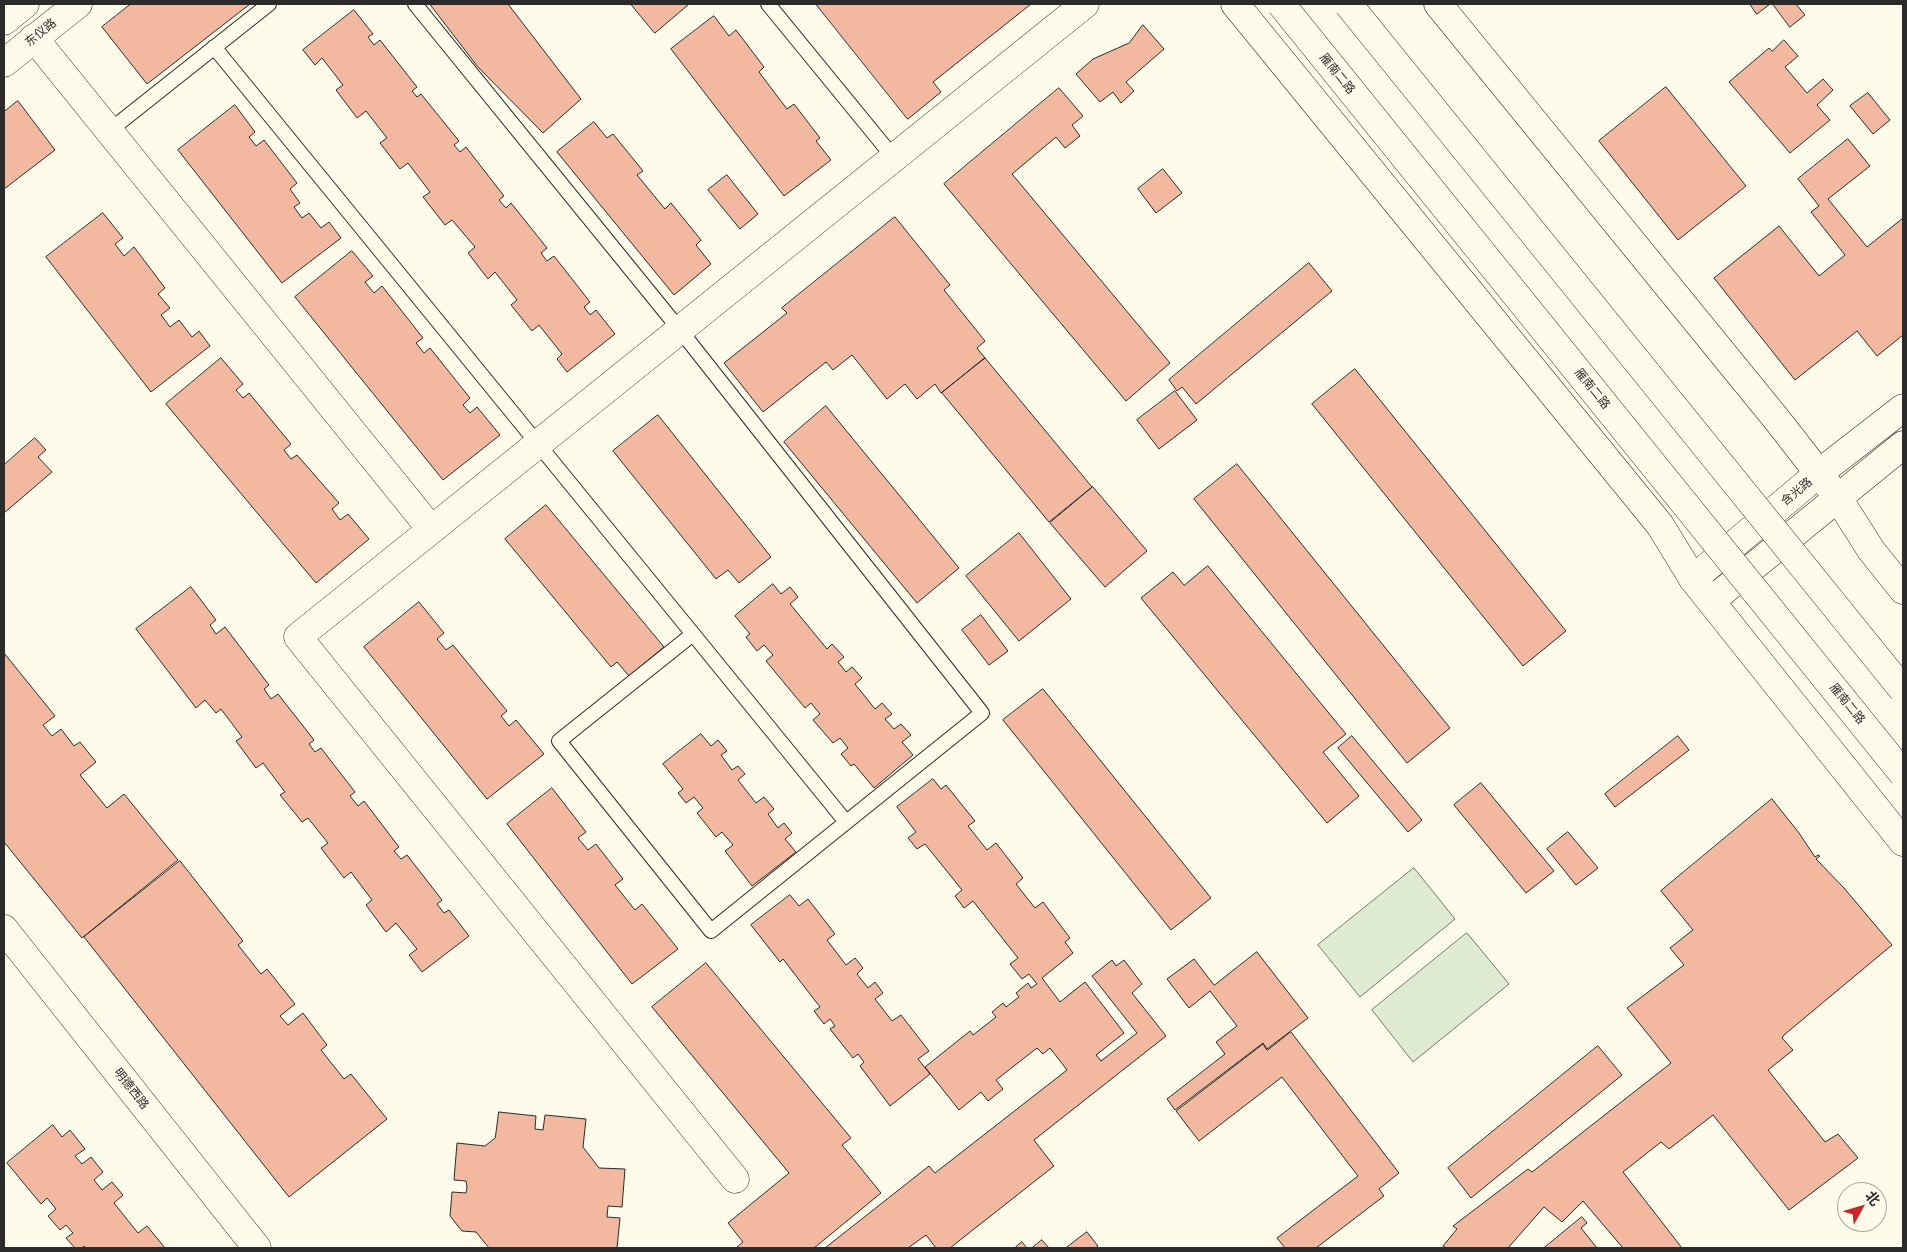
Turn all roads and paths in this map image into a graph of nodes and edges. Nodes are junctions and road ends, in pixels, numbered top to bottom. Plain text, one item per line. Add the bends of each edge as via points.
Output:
1 (25, 4) edge
2 (78, 4) edge
3 (269, 4) edge
4 (415, 4) edge
5 (768, 4) edge
6 (1085, 4) edge
7 (1235, 4) edge
8 (1280, 4) edge
9 (1348, 4) edge
10 (1438, 4) edge
11 (4, 21) edge
12 (34, 38) junction
13 (214, 47) junction
14 (4, 63) edge
15 (109, 131) junction
16 (894, 158) junction
17 (680, 330) junction
18 (1903, 408) edge
19 (539, 444) junction
20 (1903, 446) edge
21 (1818, 474) junction
22 (1838, 498) junction
23 (431, 529) junction
24 (1692, 579) junction
25 (1903, 590) edge
26 (1711, 601) junction
27 (693, 634) junction
28 (1903, 690) edge
29 (1903, 774) edge
30 (846, 822) junction
31 (1903, 842) edge
32 (4, 929) edge
33 (735, 1179) dead end
34 (257, 1248) edge

1 - 11 main road
2 - 12 main road, 东仪路
3 - 13 lane
4 - 17 lane
5 - 16 lane
6 - 16 main road
7 - 24 main road via 1660,525
8 - 29 main road, 雁南二路, bridge
9 - 28 main road, bridge
10 - 21 main road
12 - 14 main road, 东仪路
12 - 15 main road
13 - 15 lane
13 - 19 lane
15 - 23 main road
16 - 17 main road
17 - 19 main road
17 - 30 lane via 982,713
18 - 21 main road, 含光路
19 - 23 main road
19 - 27 lane
20 - 22 main road
21 - 22 main road
21 - 24 main road, 含光路
22 - 25 main road via 1871,550
22 - 26 main road
23 - 33 main road via 298,637
24 - 26 main road
26 - 31 main road
27 - 30 lane
27 - 30 lane via 559,741 711,931
32 - 34 main road, 明德西路

